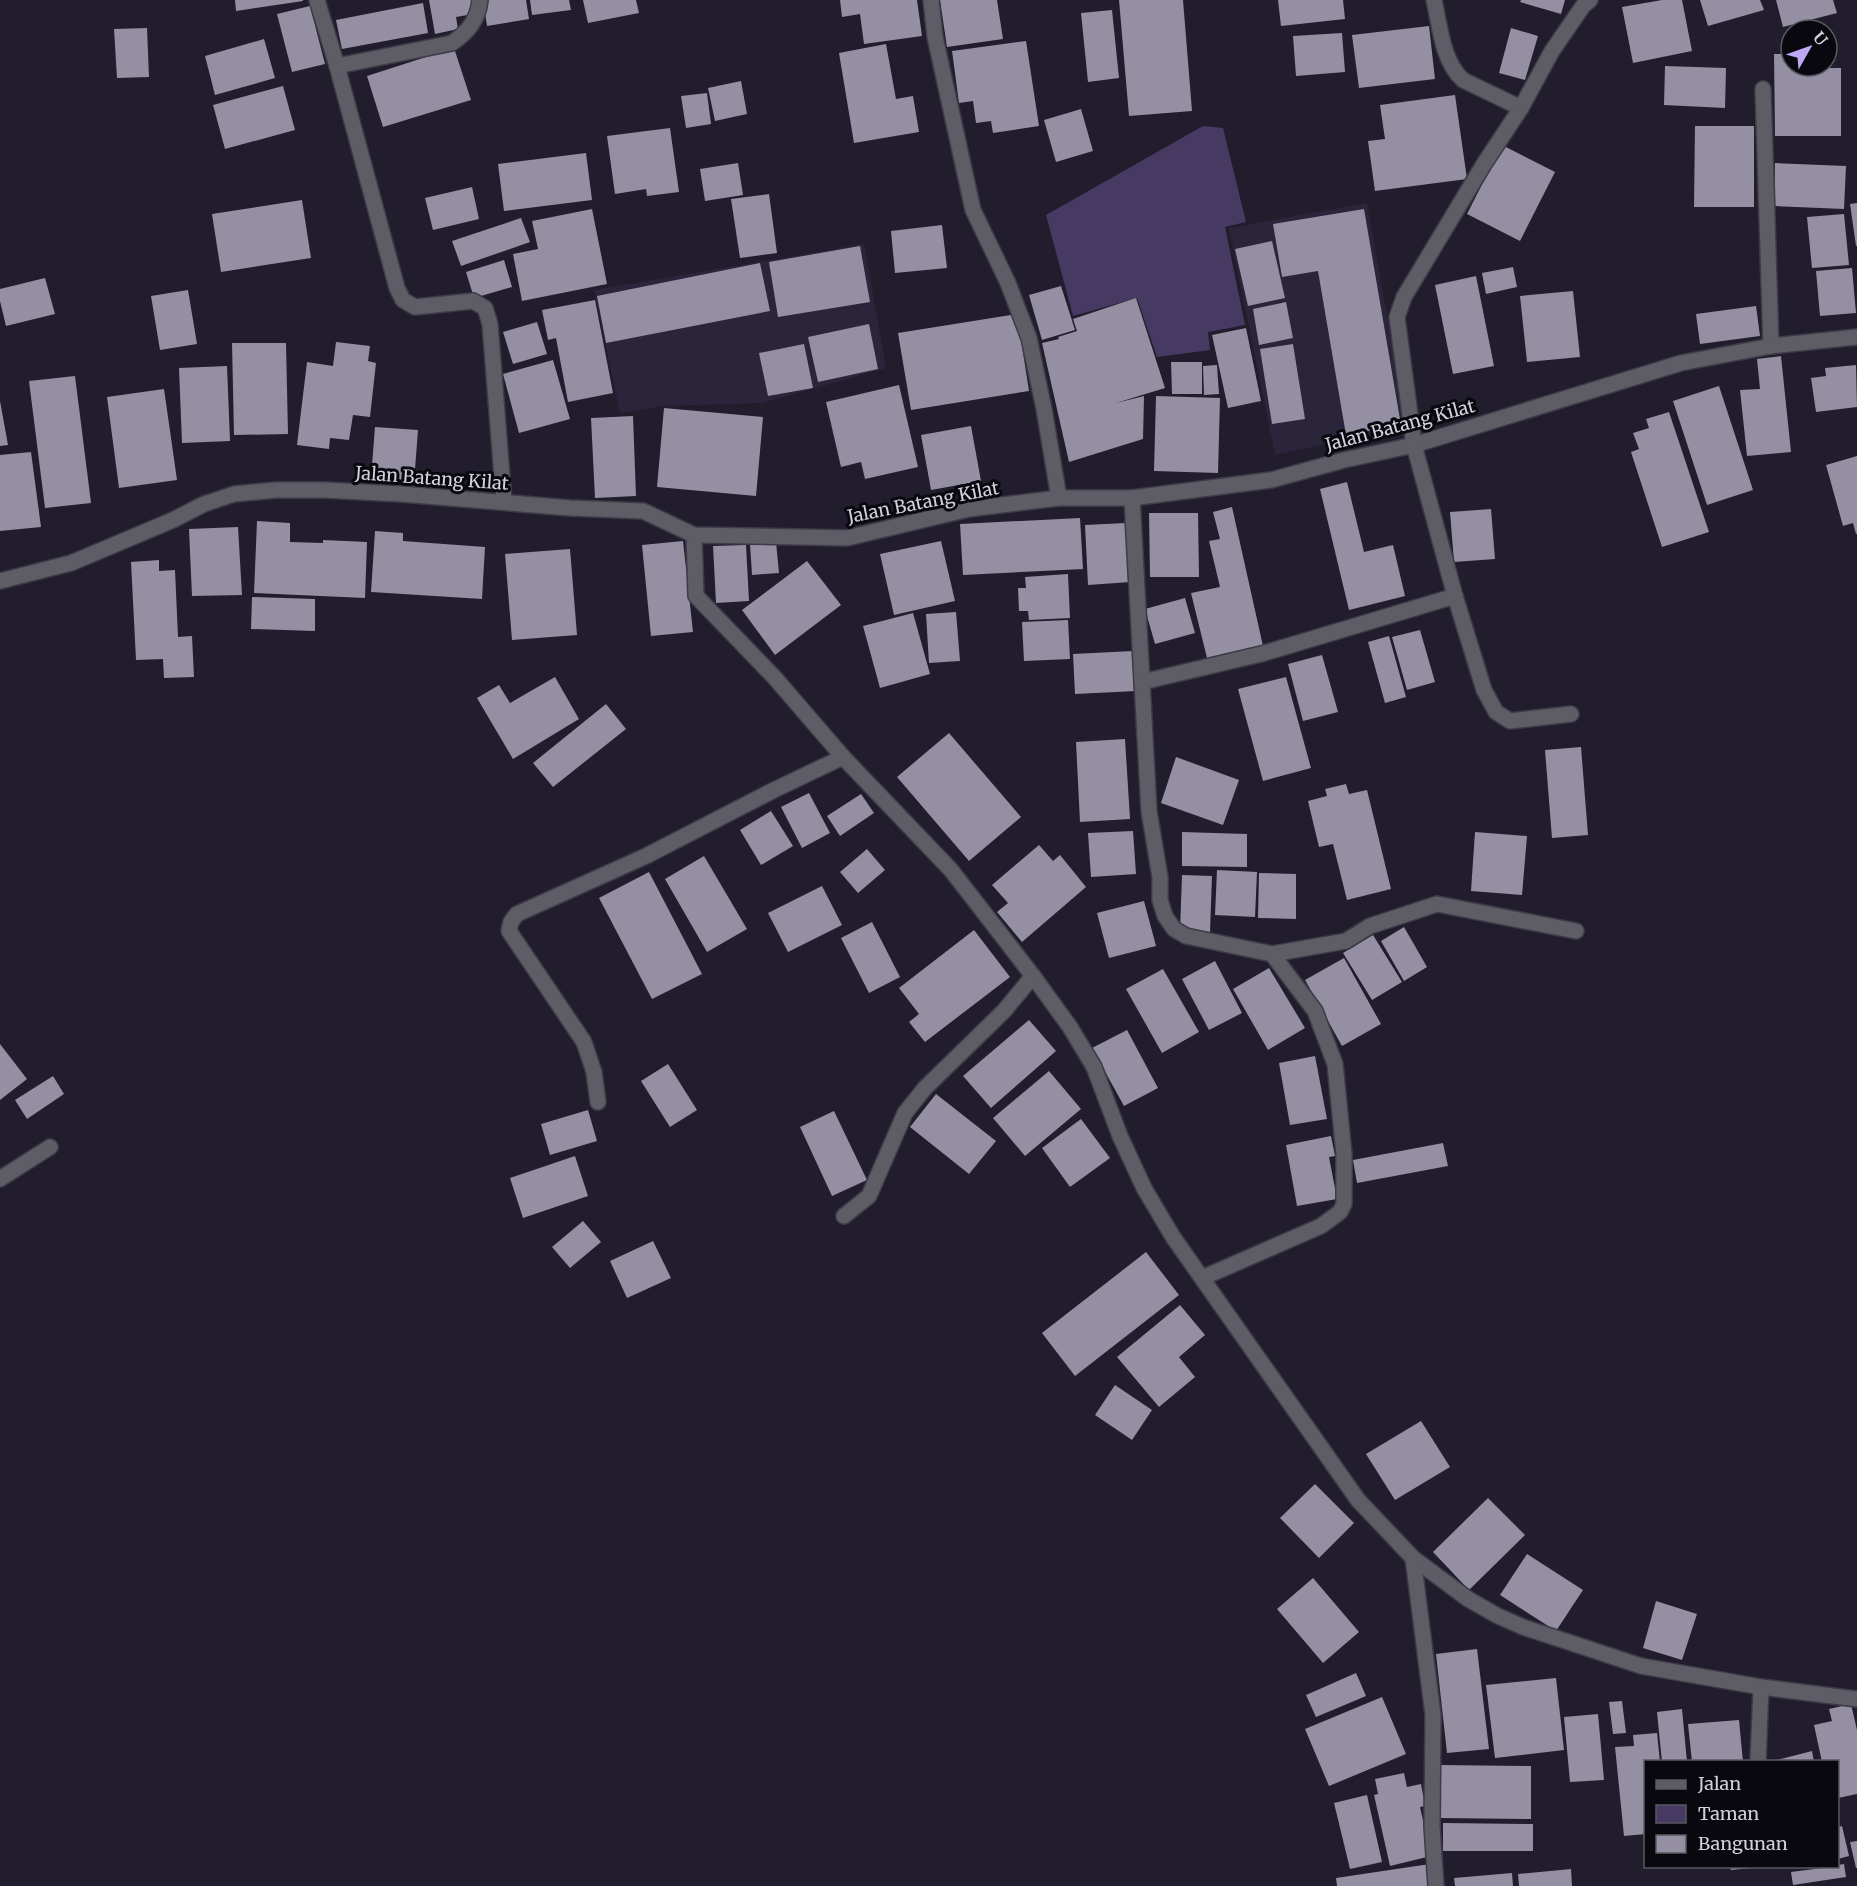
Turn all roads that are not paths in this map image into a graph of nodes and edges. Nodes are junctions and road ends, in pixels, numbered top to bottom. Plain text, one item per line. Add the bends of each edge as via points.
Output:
1 (317, 0) edge
2 (480, 0) edge
3 (931, 0) edge
4 (1434, 0) edge
5 (1590, 0) edge
6 (337, 66) junction
7 (1763, 89) dead end
8 (1521, 108) junction
9 (1857, 337) edge
10 (1771, 346) junction
11 (1414, 445) junction
12 (1059, 498) junction
13 (1132, 498) junction
14 (504, 502) junction
15 (694, 535) junction
16 (0, 581) edge
17 (1455, 596) junction
18 (1142, 682) junction
19 (1570, 714) dead end
20 (843, 757) junction
21 (1576, 931) dead end
22 (1272, 954) junction
23 (1033, 976) junction
24 (597, 1102) dead end
25 (50, 1148) dead end
26 (0, 1179) edge
27 (844, 1216) dead end
28 (1202, 1278) junction
29 (1413, 1558) junction
30 (1761, 1687) junction
31 (1857, 1699) edge
32 (1758, 1760) edge
33 (1436, 1886) edge

1 - 6 street
2 - 6 street via 476,19 452,43
3 - 12 street via 935,37 973,210 1029,338
4 - 8 street via 1456,74
5 - 8 street via 1552,51
6 - 14 street via 403,300 415,307 473,301 485,308 490,324
7 - 10 street
8 - 11 street via 1404,297 1397,317
9 - 10 street, Jalan Batang Kilat
10 - 11 street, Jalan Batang Kilat via 1681,363
11 - 13 street, Jalan Batang Kilat via 1271,480
11 - 17 street
12 - 13 street, Jalan Batang Kilat
12 - 15 street, Jalan Batang Kilat via 969,509 847,538
13 - 18 street
14 - 15 street, Jalan Batang Kilat via 642,511
14 - 16 street, Jalan Batang Kilat via 324,490 234,494 71,563
15 - 20 street via 696,596 775,678
17 - 18 street via 1261,654
17 - 19 street via 1484,690 1496,712 1510,721
18 - 22 street via 1149,811 1165,916 1174,929 1186,936
20 - 23 street via 951,870
20 - 24 street via 646,856 517,914 511,922 509,931 584,1042 594,1072
21 - 22 street via 1437,904 1370,926 1346,941
22 - 28 street via 1315,1011 1335,1064 1344,1154 1344,1204 1340,1212 1320,1226
23 - 27 street via 904,1113 869,1196
23 - 28 street via 1094,1067 1144,1188
25 - 26 street
28 - 29 street via 1358,1500
29 - 30 street via 1468,1599 1523,1627 1641,1666
29 - 33 street via 1433,1715
30 - 31 street
30 - 32 street

